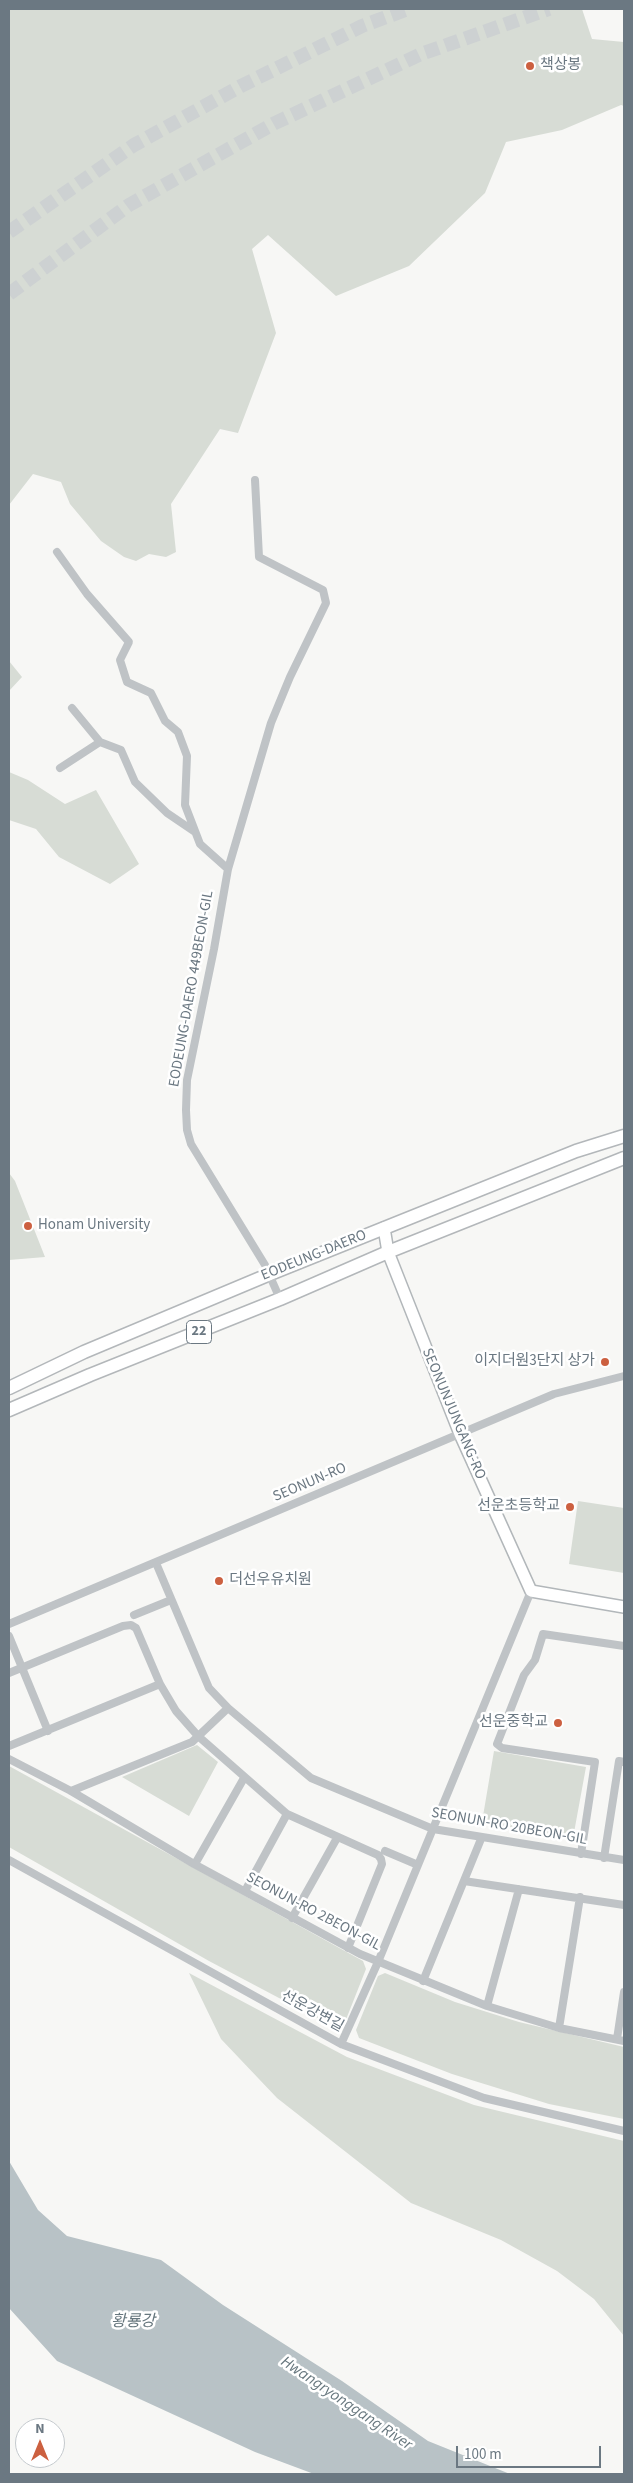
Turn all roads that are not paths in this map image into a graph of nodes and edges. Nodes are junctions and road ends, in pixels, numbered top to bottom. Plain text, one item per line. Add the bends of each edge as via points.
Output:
1 (255, 480) dead end
2 (57, 552) dead end
3 (72, 708) dead end
4 (100, 742) junction
5 (60, 768) dead end
6 (195, 832) junction
7 (228, 869) junction
8 (624, 1136) edge
9 (624, 1158) edge
10 (384, 1228) junction
11 (388, 1252) junction
12 (270, 1274) junction
13 (280, 1299) junction
14 (624, 1376) edge
15 (9, 1388) edge
16 (9, 1410) edge
17 (460, 1434) junction
18 (156, 1563) junction
19 (530, 1591) junction
20 (171, 1600) junction
21 (624, 1607) edge
22 (134, 1615) dead end
23 (9, 1624) edge
24 (9, 1636) edge
25 (624, 1646) edge
26 (21, 1667) junction
27 (9, 1673) edge
28 (160, 1684) junction
29 (228, 1708) junction
30 (48, 1731) junction
31 (198, 1736) junction
32 (9, 1746) edge
33 (9, 1759) edge
34 (624, 1762) edge
35 (244, 1778) junction
36 (71, 1791) junction
37 (287, 1814) junction
38 (433, 1829) junction
39 (337, 1838) junction
40 (481, 1839) junction
41 (385, 1851) dead end
42 (581, 1854) junction
43 (604, 1858) junction
44 (9, 1860) edge
45 (624, 1860) edge
46 (195, 1864) junction
47 (418, 1865) junction
48 (464, 1881) junction
49 (519, 1889) junction
50 (245, 1891) junction
51 (580, 1897) junction
52 (624, 1905) edge
53 (292, 1918) junction
54 (348, 1948) junction
55 (378, 1962) junction
56 (423, 1981) junction
57 (624, 1992) edge
58 (487, 2006) junction
59 (559, 2028) junction
60 (621, 2040) edge
61 (341, 2044) junction
62 (624, 2131) edge

1 - 7 street, EODEUNG-DAERO 449BEON-GIL via 258,557 323,590 326,603 271,723
2 - 6 street via 128,642 120,660 128,682 151,693 165,721 178,732 187,756 185,805
3 - 4 street
4 - 5 street
4 - 6 street via 121,750 135,782 167,813
6 - 7 street via 200,844
7 - 12 street, EODEUNG-DAERO 449BEON-GIL via 187,1080 187,1130 191,1144
8 - 10 main road, EODEUNG-DAERO / 22 via 576,1151
9 - 11 main road, EODEUNG-DAERO / 22
10 - 11 street, SEONUNJUNGANG-RO
10 - 12 main road, EODEUNG-DAERO / 22
11 - 13 main road, EODEUNG-DAERO / 22
11 - 17 street, SEONUNJUNGANG-RO
12 - 13 street, EODEUNG-DAERO 449BEON-GIL
12 - 15 main road, EODEUNG-DAERO / 22 via 84,1352
13 - 16 main road, EODEUNG-DAERO / 22
14 - 17 street, SEONUN-RO via 554,1394
17 - 18 street, SEONUN-RO
17 - 19 street, SEONUNJUNGANG-RO
18 - 20 street, SEONUN-RO 20BEON-GIL
18 - 23 street, SEONUN-RO
19 - 21 street
19 - 38 street
20 - 22 street
20 - 29 street, SEONUN-RO 20BEON-GIL via 209,1688
24 - 26 street
25 - 42 street via 543,1634 535,1660 524,1675 497,1744 502,1748 595,1762
26 - 27 street
26 - 28 street via 131,1625 136,1628
26 - 30 street
28 - 30 street
28 - 31 street via 176,1711
29 - 31 street
29 - 38 street, SEONUN-RO 20BEON-GIL via 311,1778
30 - 32 street
31 - 35 street
31 - 36 street via 192,1742
33 - 36 street, SEONUN-RO 2BEON-GIL
34 - 43 street via 619,1761
35 - 37 street
35 - 46 street
36 - 46 street, SEONUN-RO 2BEON-GIL
37 - 39 street
37 - 50 street
38 - 40 street, SEONUN-RO 20BEON-GIL
38 - 47 street
39 - 53 street
39 - 54 street via 378,1855 382,1864
40 - 42 street, SEONUN-RO 20BEON-GIL
40 - 48 street
41 - 47 street
42 - 43 street, SEONUN-RO 20BEON-GIL
43 - 45 street, SEONUN-RO 20BEON-GIL
44 - 61 street, 선운강변길
46 - 50 street, SEONUN-RO 2BEON-GIL
47 - 55 street
48 - 49 street
48 - 56 street
49 - 51 street
49 - 58 street
50 - 53 street, SEONUN-RO 2BEON-GIL
51 - 52 street
51 - 59 street
53 - 54 street, SEONUN-RO 2BEON-GIL
54 - 55 street, SEONUN-RO 2BEON-GIL
55 - 56 street, SEONUN-RO 2BEON-GIL
55 - 61 street
56 - 58 street, SEONUN-RO 2BEON-GIL
57 - 60 street
58 - 59 street, SEONUN-RO 2BEON-GIL
59 - 60 street, SEONUN-RO 2BEON-GIL
61 - 62 street, 선운강변길 via 484,2098

